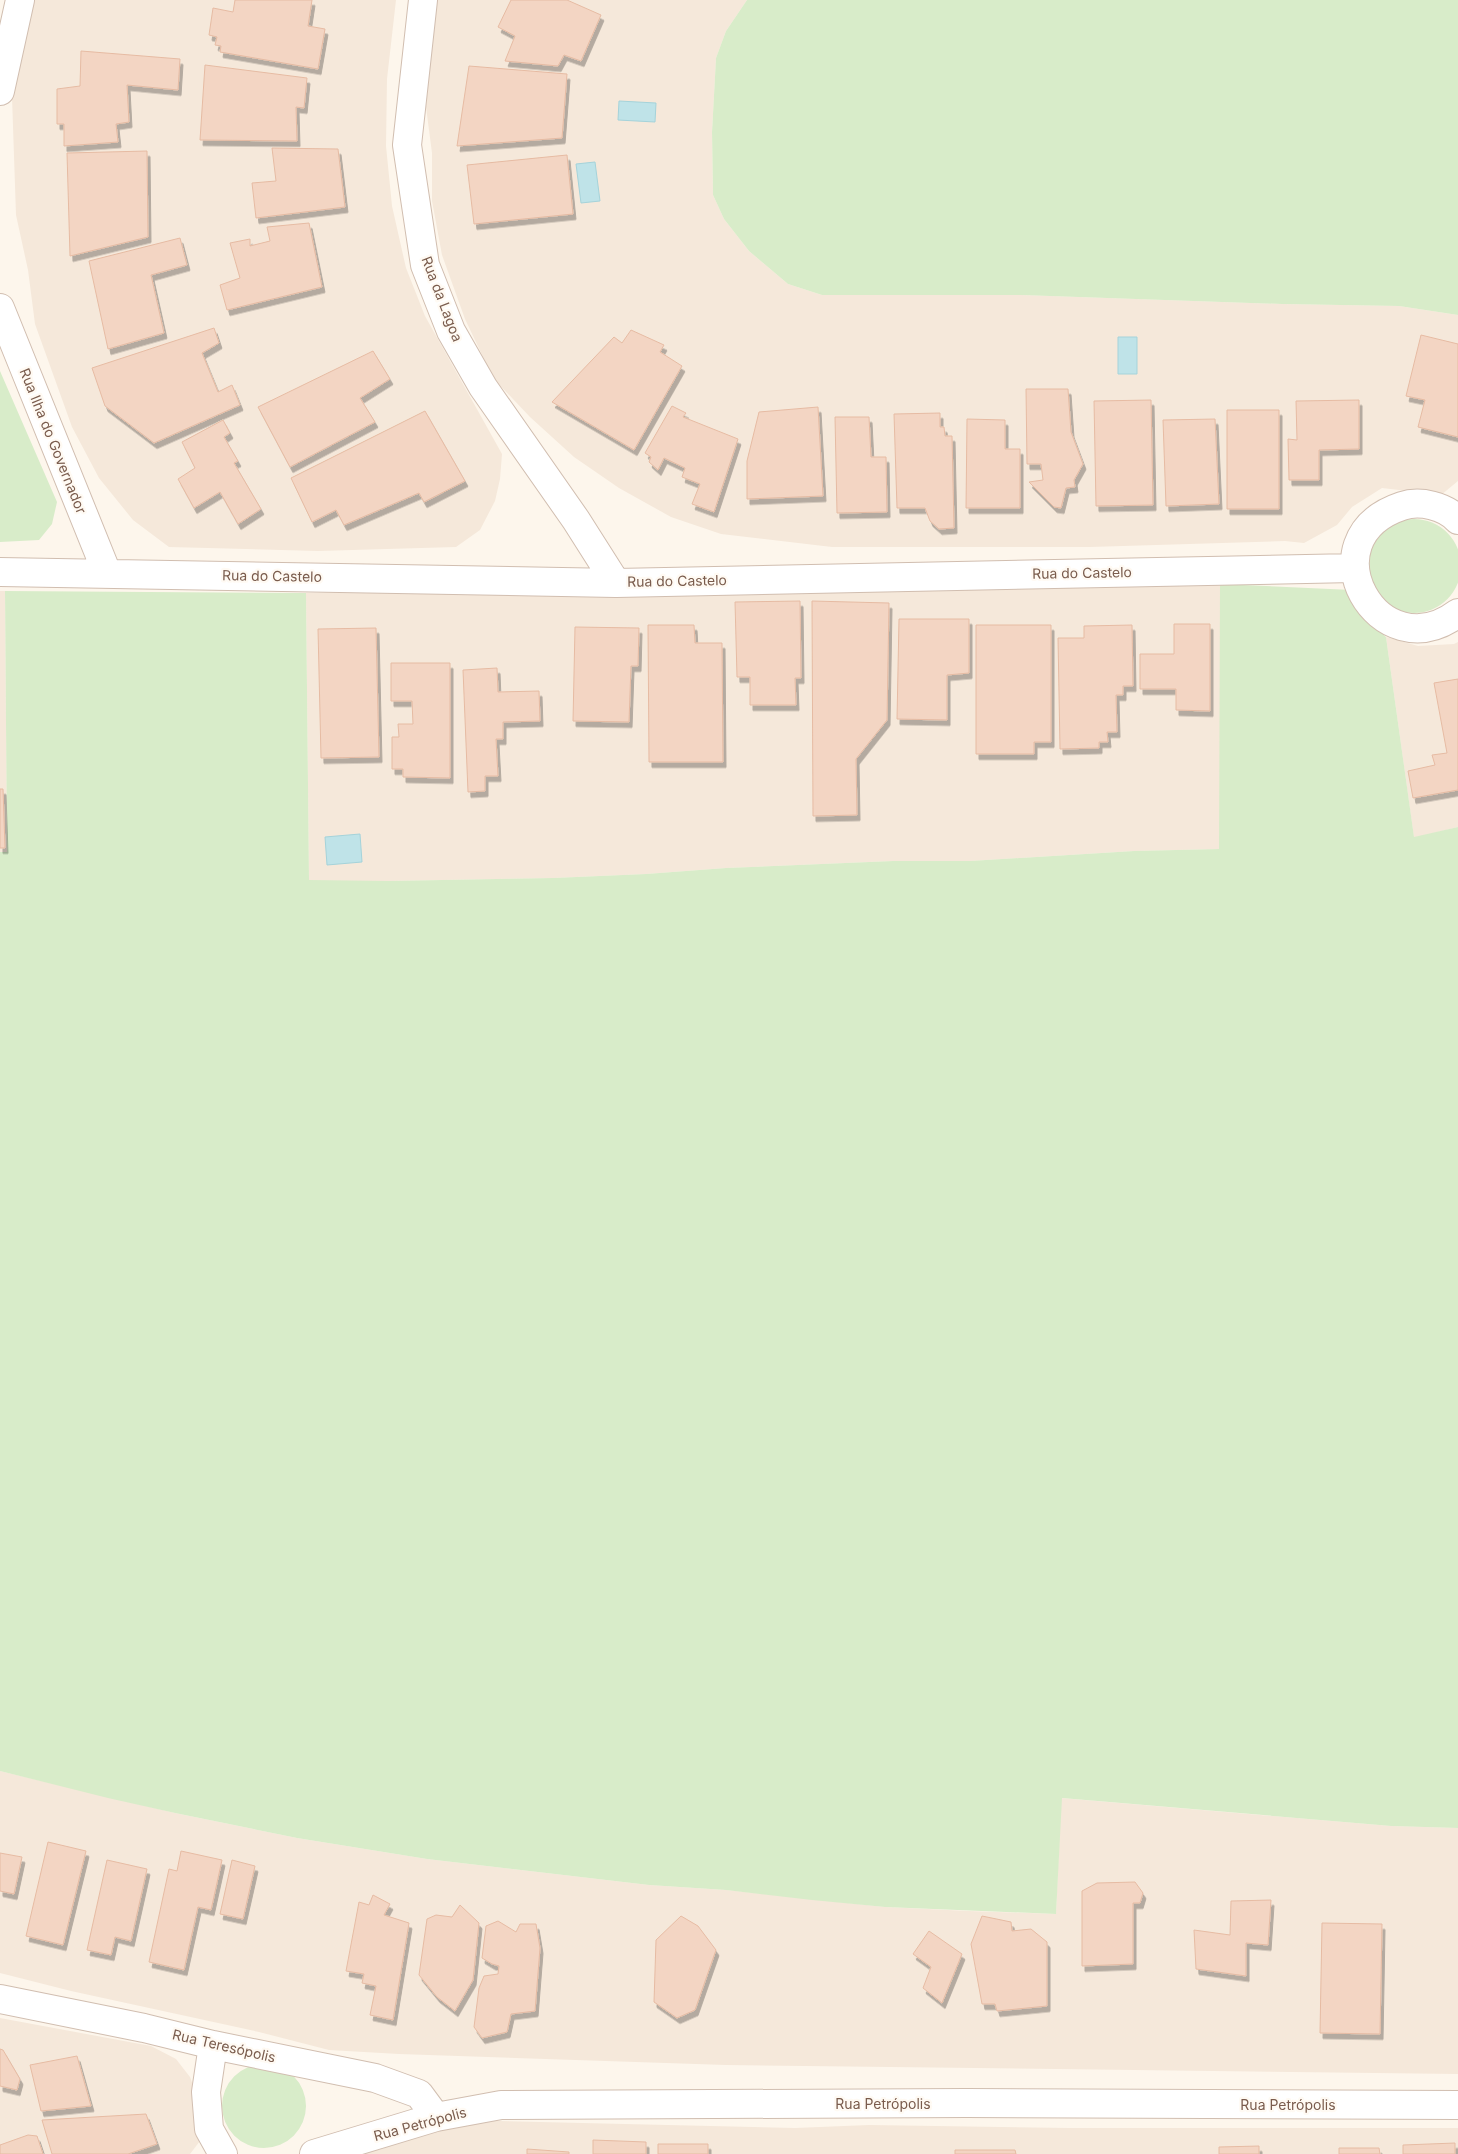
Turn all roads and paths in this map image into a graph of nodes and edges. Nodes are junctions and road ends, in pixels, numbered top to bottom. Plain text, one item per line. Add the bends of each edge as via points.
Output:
1 (20, 0) edge
2 (423, 0) edge
3 (0, 91) edge
4 (0, 308) edge
5 (1458, 520) edge
6 (1354, 568) junction
7 (0, 572) edge
8 (107, 573) junction
9 (616, 583) junction
10 (1458, 613) edge
11 (0, 1999) edge
12 (213, 2045) junction
13 (1458, 2106) edge
14 (436, 2117) junction
15 (224, 2154) edge
16 (314, 2154) edge

1 - 3 street
2 - 9 street, Rua da Lagoa via 407,145 425,264 451,331 483,387
4 - 8 street, Rua Ilha do Governador
5 - 6 street via 1453,514 1432,505 1409,503 1387,511 1369,525 1358,545
6 - 9 street, Rua do Castelo
6 - 10 street via 1360,590 1372,609 1392,623 1414,628 1437,625
7 - 8 street, Rua do Castelo
8 - 9 street, Rua do Castelo
11 - 12 street, Rua Teresópolis
12 - 14 street, Rua Teresópolis via 376,2078 419,2094
12 - 15 street via 206,2092 209,2129
13 - 14 street, Rua Petrópolis via 511,2105
14 - 16 street, Rua Petrópolis

